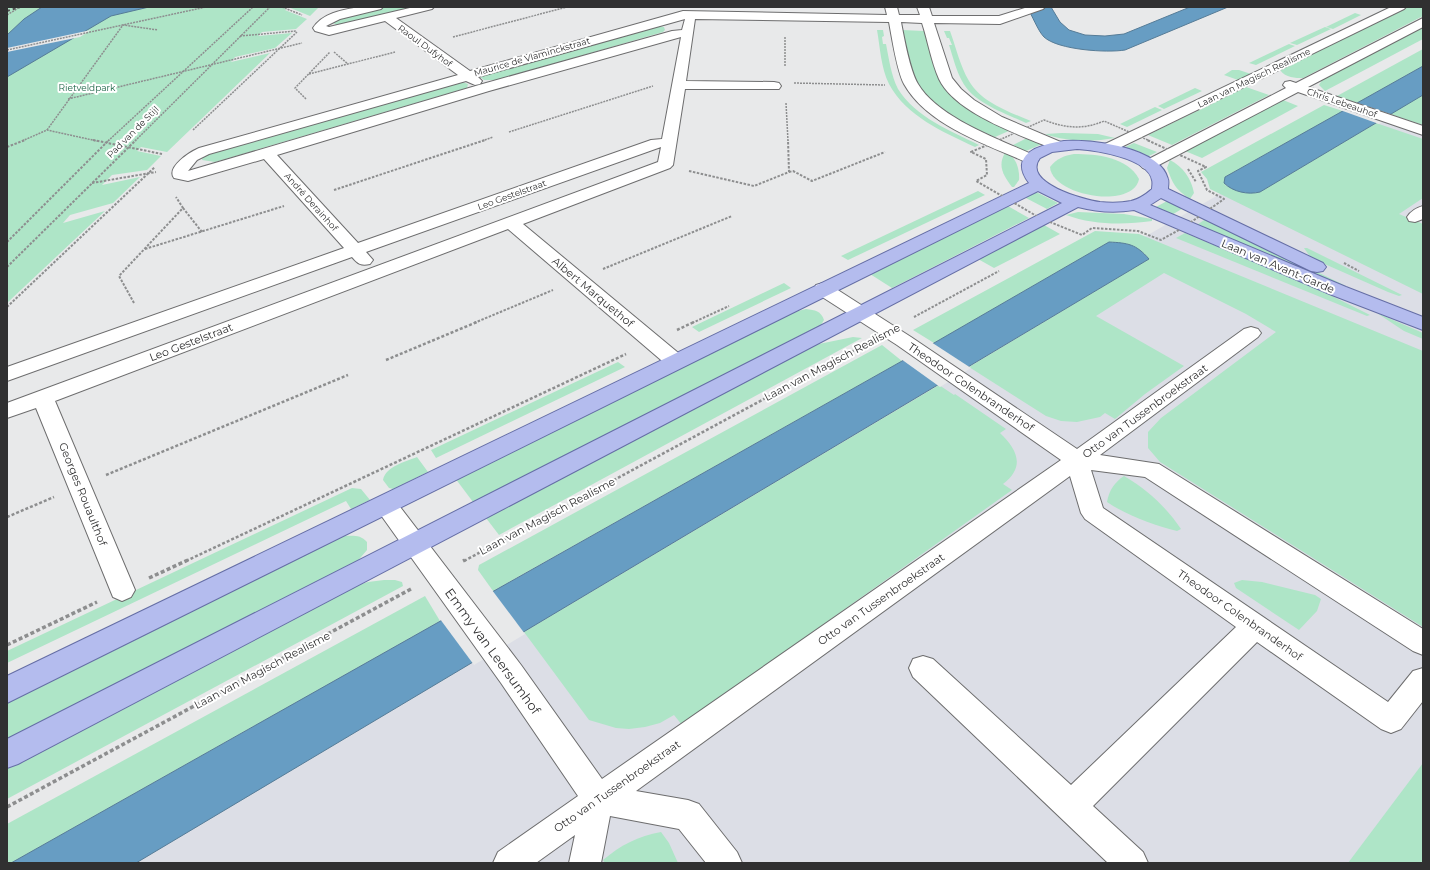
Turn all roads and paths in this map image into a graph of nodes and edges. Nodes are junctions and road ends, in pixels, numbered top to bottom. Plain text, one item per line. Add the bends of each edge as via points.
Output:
1 (20, 7) edge
2 (206, 7) edge
3 (253, 7) edge
4 (270, 7) edge
5 (377, 7) edge
6 (428, 7) edge
7 (1039, 7) edge
8 (1400, 7) edge
9 (691, 11) edge
10 (892, 13) edge
11 (925, 13) edge
12 (7, 15) edge
13 (785, 16) junction
14 (386, 17) junction
15 (1423, 22) edge
16 (123, 25) junction
17 (158, 30) dead end
18 (322, 33) junction
19 (688, 33) junction
20 (240, 36) junction
21 (7, 50) edge
22 (332, 51) junction
23 (348, 64) dead end
24 (210, 66) junction
25 (180, 73) junction
26 (1260, 75) junction
27 (467, 76) junction
28 (679, 82) junction
29 (780, 85) junction
30 (886, 85) dead end
31 (484, 88) junction
32 (1298, 88) junction
33 (68, 99) junction
34 (323, 116) junction
35 (1033, 119) dead end
36 (1040, 122) junction
37 (47, 130) junction
38 (1423, 130) edge
39 (1057, 131) junction
40 (1081, 131) dead end
41 (508, 132) dead end
42 (1027, 132) junction
43 (1138, 135) junction
44 (106, 142) junction
45 (668, 143) junction
46 (1000, 144) junction
47 (1058, 146) junction
48 (7, 147) edge
49 (128, 147) junction
50 (1108, 148) junction
51 (1174, 151) junction
52 (885, 152) dead end
53 (267, 153) junction
54 (192, 157) junction
55 (1031, 159) junction
56 (1148, 164) junction
57 (665, 165) junction
58 (183, 168) junction
59 (789, 172) junction
60 (148, 174) junction
61 (155, 177) dead end
62 (92, 183) junction
63 (1039, 184) junction
64 (984, 186) junction
65 (977, 189) dead end
66 (172, 191) dead end
67 (1160, 191) junction
68 (1005, 200) junction
69 (1076, 202) junction
70 (1135, 205) junction
71 (183, 208) junction
72 (1204, 212) junction
73 (1042, 219) junction
74 (511, 223) junction
75 (1184, 227) junction
76 (1078, 228) dead end
77 (1072, 231) junction
78 (202, 232) dead end
79 (1065, 235) dead end
80 (7, 242) edge
81 (356, 251) junction
82 (7, 267) edge
83 (1004, 268) dead end
84 (376, 274) junction
85 (823, 289) junction
86 (735, 303) dead end
87 (862, 313) junction
88 (1423, 321) edge
89 (1423, 324) edge
90 (145, 325) junction
91 (1252, 333) dead end
92 (896, 336) junction
93 (652, 341) junction
94 (676, 362) junction
95 (7, 374) edge
96 (348, 375) dead end
97 (43, 398) junction
98 (7, 411) edge
99 (1077, 460) junction
100 (79, 486) junction
101 (386, 505) junction
102 (7, 517) edge
103 (413, 543) junction
104 (443, 581) junction
105 (122, 590) junction
106 (1256, 625) junction
107 (1423, 643) edge
108 (7, 645) edge
109 (923, 668) dead end
110 (1423, 680) edge
111 (7, 690) edge
112 (7, 754) edge
113 (598, 799) junction
114 (1071, 806) junction
115 (7, 807) edge
116 (509, 863) edge
117 (585, 863) edge
118 (726, 863) edge
119 (1132, 863) edge

1 - 12 path
2 - 16 path
3 - 25 path, Pad van de Stijl
4 - 20 path, Pad van de Stijl
5 - 18 street via 324,21
6 - 14 street
7 - 11 street via 1000,20
8 - 26 street, Laan van Magisch Realisme
9 - 13 street, Maurice de Vlaminckstraat
9 - 19 street
9 - 27 street, Maurice de Vlaminckstraat
10 - 11 street
10 - 13 street, Maurice de Vlaminckstraat
10 - 46 street via 909,78 916,92 947,118
11 - 42 street via 946,79 953,89 976,108
13 - 29 path
14 - 18 street
14 - 27 street, Raoul Dufyhof
15 - 32 street
16 - 17 path
16 - 21 path
16 - 33 path
18 - 20 path
18 - 22 path
18 - 24 path
19 - 28 street
19 - 31 street, Maurice de Vlaminckstraat via 676,34
20 - 24 path, Pad van de Stijl
22 - 23 path
22 - 34 path via 295,88
24 - 25 path
24 - 49 path, Pad van de Stijl
25 - 33 path
25 - 44 path, Pad van de Stijl
26 - 32 street, Chris Lebeauhof
26 - 43 street, Laan van Magisch Realisme
27 - 31 street, Raoul Dufyhof
27 - 34 street, Maurice de Vlaminckstraat
28 - 29 street
28 - 41 path
28 - 45 street
29 - 30 path
29 - 59 path
31 - 53 street, Maurice de Vlaminckstraat
32 - 38 street, Chris Lebeauhof
32 - 51 street
33 - 37 path
34 - 54 street, Maurice de Vlaminckstraat via 215,147
35 - 36 path
36 - 39 path
36 - 42 path
36 - 43 path via 1044,120 1058,126 1091,127 1104,121
37 - 44 path
37 - 48 path
39 - 40 path
39 - 42 path
42 - 46 path
42 - 47 street
43 - 50 street, Laan van Magisch Realisme
43 - 51 path
44 - 49 path
44 - 80 path, Pad van de Stijl
45 - 57 street
45 - 81 street, Leo Gestelstraat via 656,144
46 - 55 street
46 - 64 path via 996,159 999,179
46 - 64 path via 971,152 986,159 987,175 976,181
47 - 50 main road via 1087,145
47 - 55 main road via 1045,150
49 - 54 path
49 - 62 path, Pad van de Stijl
50 - 56 main road
51 - 56 street
51 - 72 path via 1206,167 1198,171 1207,190 1224,199
52 - 59 path via 812,181 793,171
53 - 58 street, Maurice de Vlaminckstraat via 188,176 180,174
53 - 81 street, André Derainhof
54 - 58 street, Maurice de Vlaminckstraat
55 - 63 main road via 1030,174
56 - 67 main road via 1161,181
57 - 59 path via 754,186
57 - 74 street, Leo Gestelstraat
58 - 60 path
60 - 61 path
60 - 62 path
62 - 82 path, Pad van de Stijl
63 - 68 main road
63 - 69 main road
64 - 65 path
64 - 68 path
66 - 71 path
67 - 70 main road via 1151,200
67 - 72 main road, Laan van Avant-Garde
68 - 73 path
68 - 85 main road
69 - 70 main road via 1113,207
69 - 73 main road
70 - 75 main road, Laan van Avant-Garde
71 - 78 path
71 - 90 path via 119,276
72 - 75 path
72 - 88 main road, Laan van Avant-Garde
73 - 77 path
73 - 87 main road
74 - 84 street, Leo Gestelstraat
74 - 93 street, Albert Marquethof
75 - 77 path via 1161,240 1138,231 1092,228 1082,234
75 - 89 main road, Laan van Avant-Garde
76 - 77 path
77 - 79 path
81 - 84 street
81 - 90 street, Leo Gestelstraat
83 - 92 path, Laan van Magisch Realisme
84 - 97 street, Leo Gestelstraat
85 - 87 street, Theodoor Colenbranderhof
85 - 94 main road
86 - 93 path
87 - 92 street, Theodoor Colenbranderhof
87 - 103 main road
90 - 95 street, Leo Gestelstraat
91 - 99 street, Otto van Tussenbroekstraat
92 - 99 street, Theodoor Colenbranderhof
92 - 104 path, Laan van Magisch Realisme
93 - 94 street, Albert Marquethof
93 - 105 path
94 - 101 main road
96 - 100 path
97 - 98 street, Leo Gestelstraat
97 - 100 street, Georges Rouaulthof
99 - 106 street, Theodoor Colenbranderhof via 1093,513
99 - 107 street, Theodoor Colenbranderhof via 1151,470
99 - 113 street, Otto van Tussenbroekstraat
100 - 102 path
100 - 105 street, Georges Rouaulthof
101 - 103 street, Emmy van Leersumhof
101 - 111 main road
103 - 104 street, Emmy van Leersumhof
103 - 112 main road
104 - 113 street, Emmy van Leersumhof
104 - 115 path, Laan van Magisch Realisme
105 - 108 path
106 - 110 street, Theodoor Colenbranderhof via 1391,720
106 - 114 street
109 - 114 street
113 - 116 street, Otto van Tussenbroekstraat
113 - 117 street
113 - 118 street via 688,815
114 - 119 street

